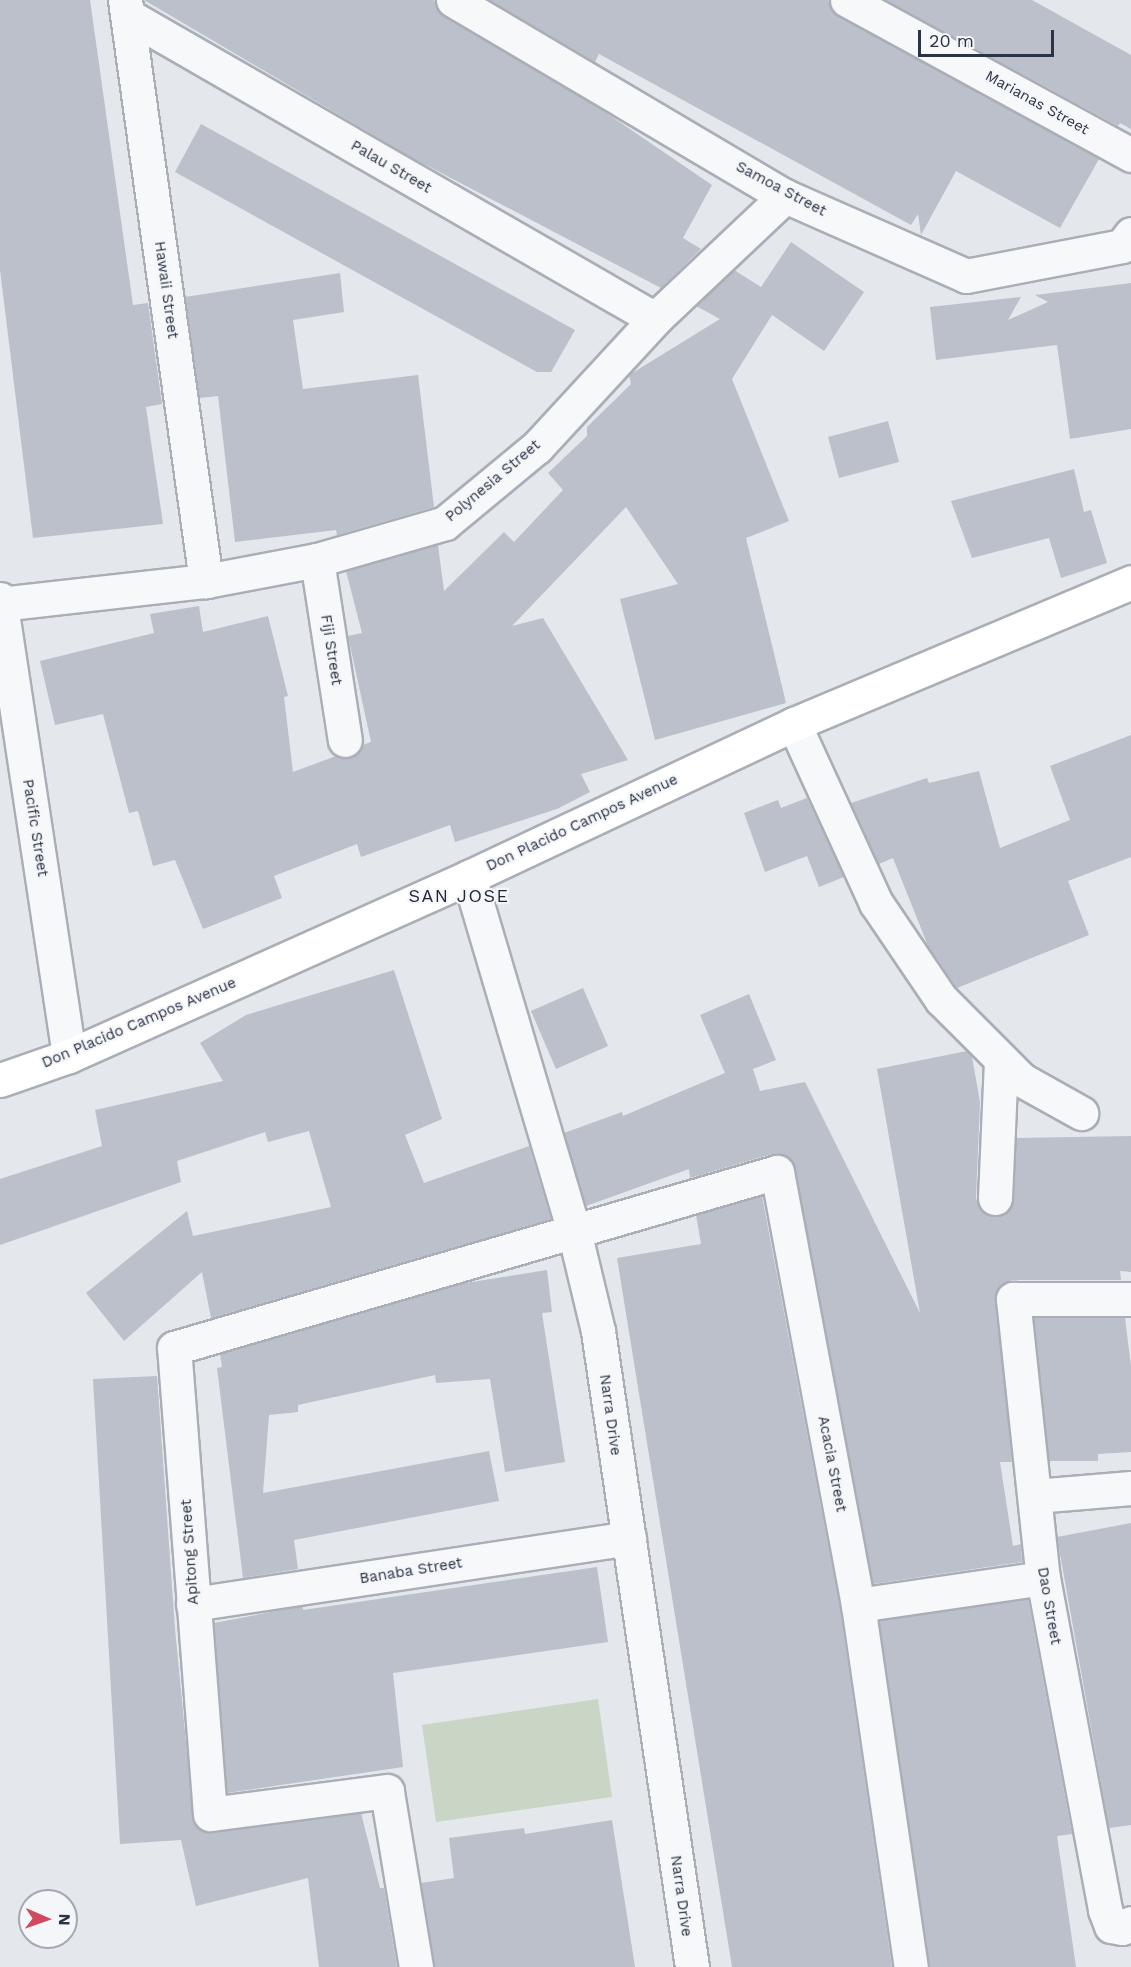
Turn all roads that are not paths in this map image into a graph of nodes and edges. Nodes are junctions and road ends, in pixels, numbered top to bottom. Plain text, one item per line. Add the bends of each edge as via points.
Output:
1 (453, 0) edge
2 (847, 0) edge
3 (126, 7) edge
4 (1131, 155) edge
5 (785, 196) junction
6 (1131, 234) edge
7 (655, 320) junction
8 (317, 560) junction
9 (206, 580) junction
10 (1131, 582) edge
11 (0, 602) edge
12 (794, 724) junction
13 (345, 740) dead end
14 (469, 877) junction
15 (69, 1056) junction
16 (1001, 1061) junction
17 (0, 1080) edge
18 (1081, 1113) dead end
19 (995, 1198) dead end
20 (574, 1231) junction
21 (1131, 1299) edge
22 (1131, 1488) edge
23 (1035, 1496) junction
24 (629, 1538) junction
25 (1044, 1578) junction
26 (193, 1604) junction
27 (858, 1605) junction
28 (1118, 1917) edge
29 (416, 1967) edge
30 (692, 1967) edge
31 (911, 1967) edge

1 - 5 street, Samoa Street
2 - 4 street, Marianas Street
3 - 7 street, Palau Street
3 - 9 street, Hawaii Street
5 - 6 street, Samoa Street via 966,276 1122,246
5 - 7 street, Polynesia Street
7 - 8 street, Polynesia Street via 537,447 445,523
8 - 9 street, Polynesia Street
8 - 13 street, Fiji Street
9 - 11 street, Polynesia Street
10 - 12 main road, Don Placido Campos Avenue
11 - 15 street, Pacific Street
12 - 14 main road, Don Placido Campos Avenue
12 - 16 street via 876,903 941,999
14 - 15 main road, Don Placido Campos Avenue
14 - 20 street, Narra Drive
15 - 17 main road, Don Placido Campos Avenue
16 - 18 street via 1022,1080
16 - 19 street
20 - 24 street, Narra Drive via 598,1331
20 - 26 street, Apitong Street via 174,1348
20 - 27 street, Acacia Street via 777,1172
21 - 23 street, Dao Street via 1013,1299
22 - 23 street
23 - 25 street, Dao Street
24 - 26 street, Banaba Street
24 - 30 street, Narra Drive
25 - 27 street
25 - 28 street, Dao Street
26 - 29 street, Apitong Street via 210,1814 387,1791
27 - 31 street, Acacia Street

